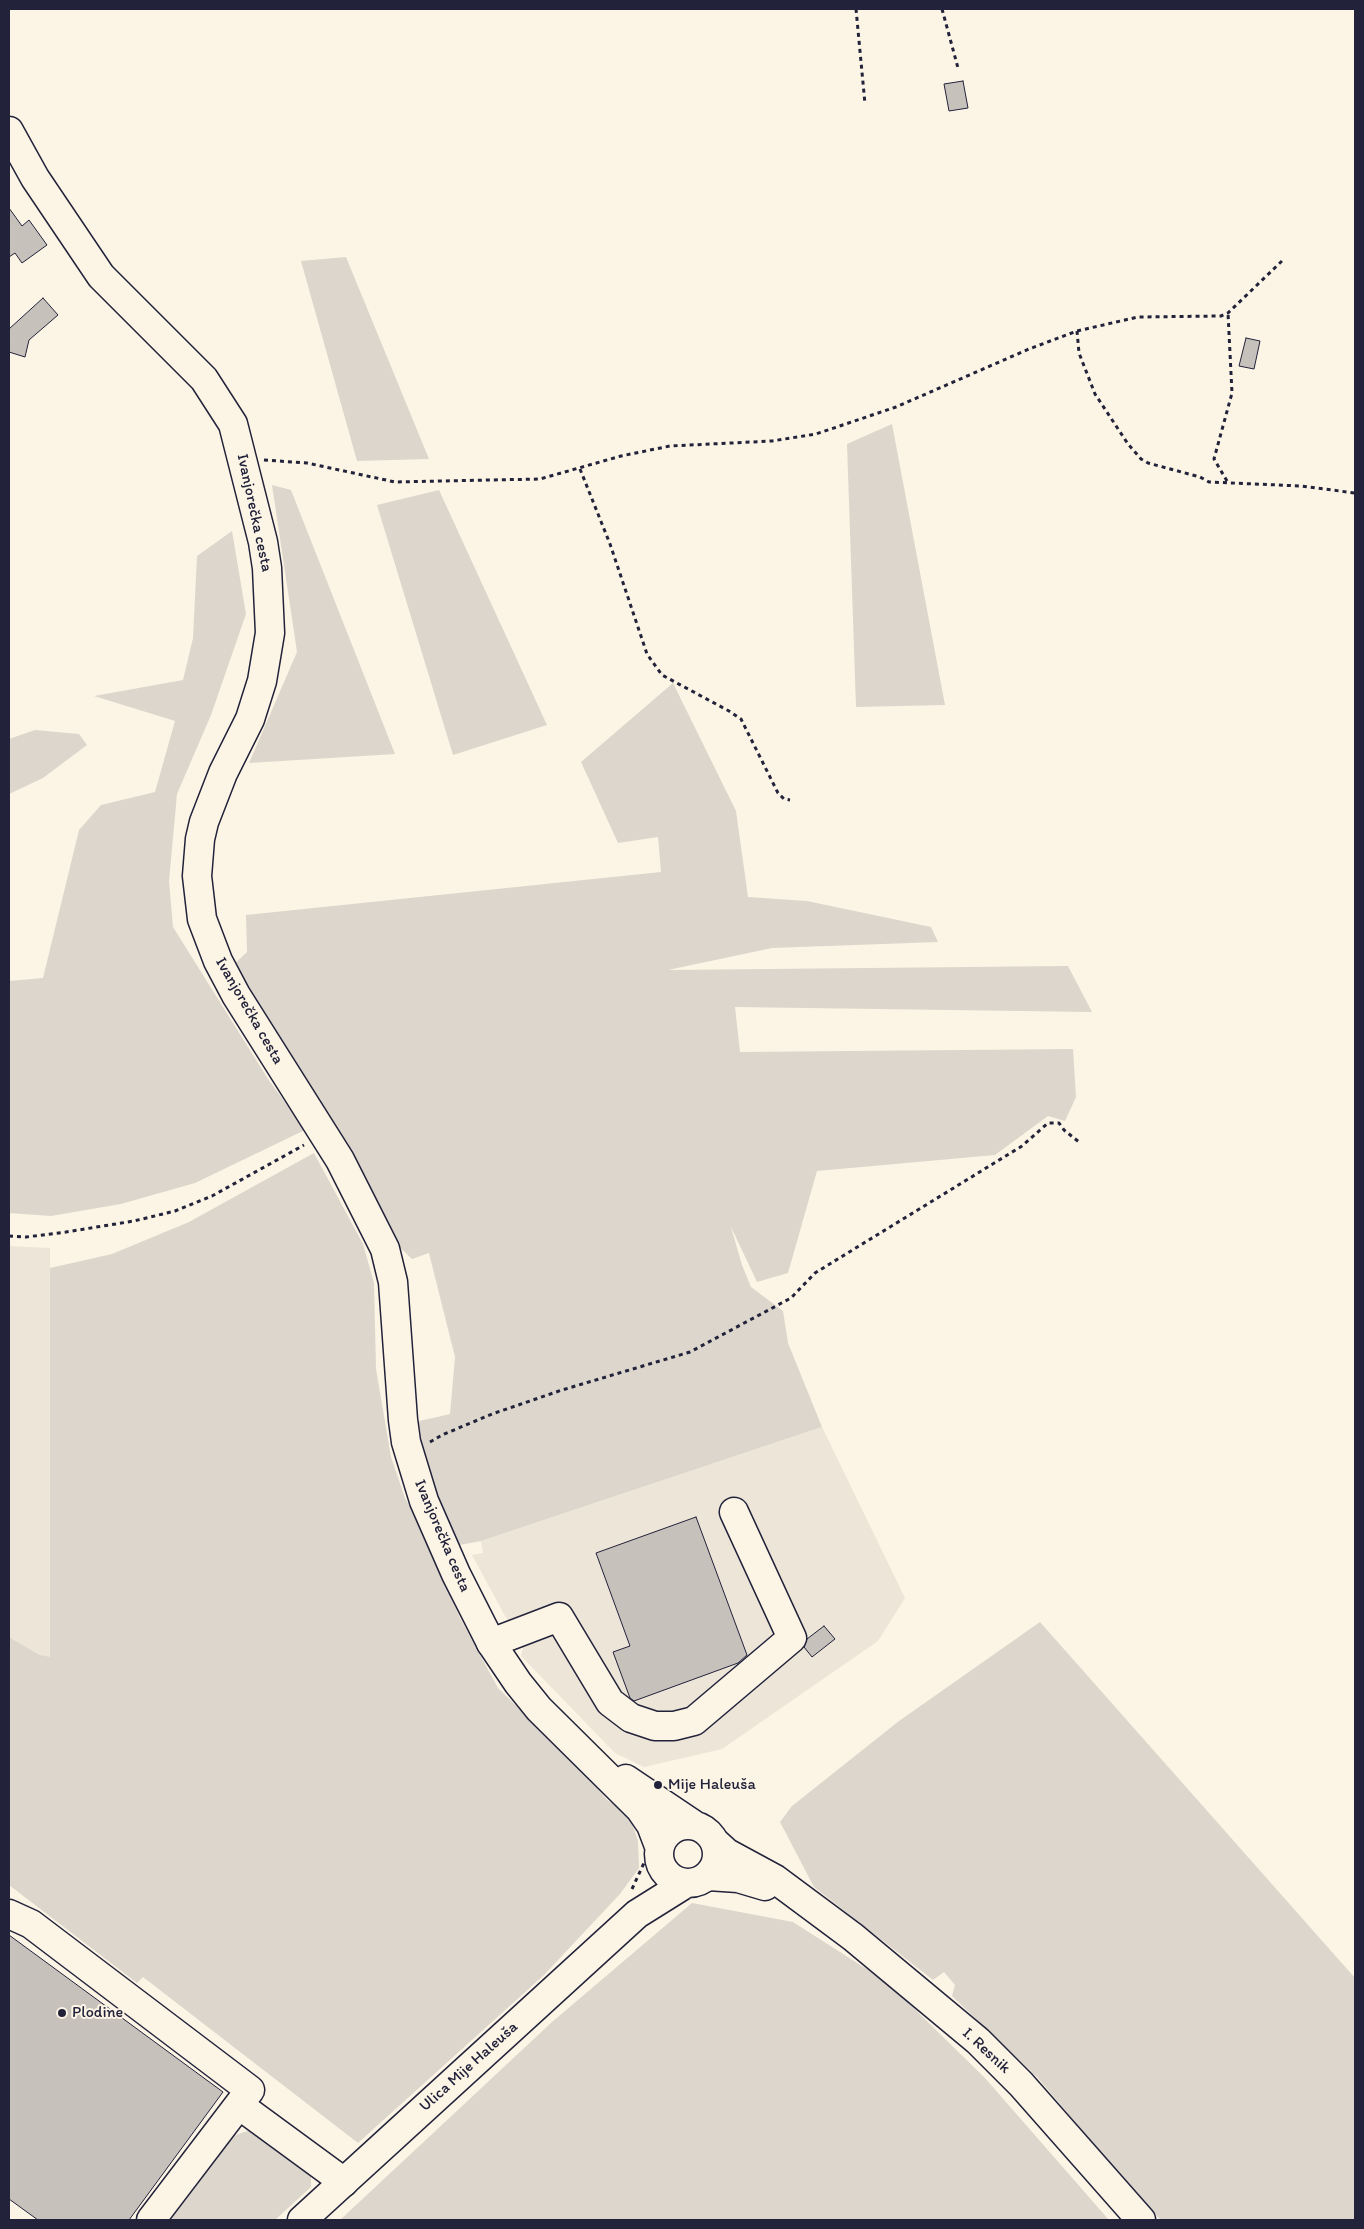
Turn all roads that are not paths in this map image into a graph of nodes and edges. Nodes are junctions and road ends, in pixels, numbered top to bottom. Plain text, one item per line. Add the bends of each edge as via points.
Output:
1 (9, 131) edge
2 (734, 1512) dead end
3 (492, 1643) junction
4 (588, 1757) junction
5 (706, 1834) junction
6 (659, 1852) junction
7 (696, 1880) junction
8 (809, 1904) junction
9 (9, 1914) edge
10 (637, 1914) junction
11 (239, 2105) junction
12 (344, 2182) junction
13 (151, 2220) edge
14 (302, 2220) edge
15 (1141, 2220) edge

1 - 3 main road, Ivanjorečka cesta via 35,178 100,276 204,379 234,424 268,568 267,656 250,719 222,773 204,822 198,858 202,919 218,961 244,1009 323,1132 377,1230 393,1282 403,1420 410,1453 424,1501 456,1574
2 - 3 main road via 792,1638 694,1721 655,1726 631,1718 610,1702 559,1617
3 - 4 main road, Ivanjorečka cesta via 518,1683
4 - 5 main road, Ivanjorečka cesta via 626,1778
4 - 6 main road, Ivanjorečka cesta via 640,1809 651,1825
5 - 6 main road via 678,1826 670,1831
5 - 7 main road via 717,1861
5 - 8 main road, I. Resnik via 727,1853 775,1879
6 - 7 main road via 661,1866 667,1875 675,1881
6 - 10 main road, Ulica Mije Haleuša via 657,1872
7 - 8 main road, I. Resnik via 724,1876 751,1880
7 - 10 main road, Ulica Mije Haleuša
8 - 15 main road, I. Resnik via 978,2041 1021,2084
9 - 11 main road via 31,1924 250,2090
10 - 12 main road, Ulica Mije Haleuša
11 - 12 main road
11 - 13 main road
12 - 14 main road, Ulica Mije Haleuša

